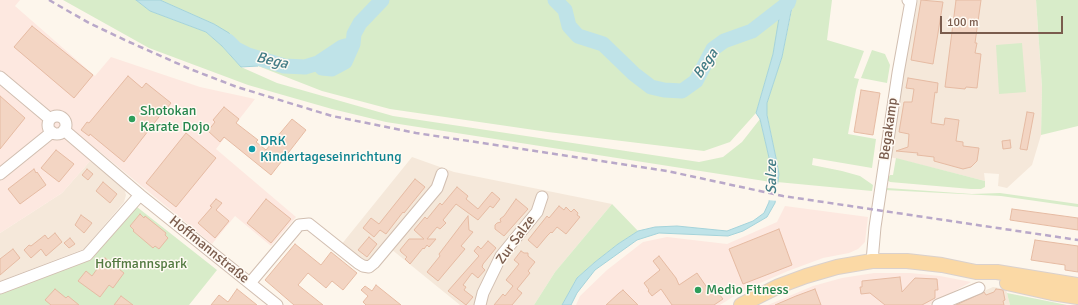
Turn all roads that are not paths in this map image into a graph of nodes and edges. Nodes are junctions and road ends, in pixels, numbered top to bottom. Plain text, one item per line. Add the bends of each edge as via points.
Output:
1 (908, 0) edge
2 (0, 77) edge
3 (50, 119) junction
4 (64, 130) junction
5 (52, 132) junction
6 (0, 174) edge
7 (442, 174) dead end
8 (140, 195) junction
9 (542, 197) dead end
10 (872, 261) junction
11 (976, 272) junction
12 (250, 283) junction
13 (1078, 285) edge
14 (0, 288) edge
15 (979, 288) dead end
16 (1078, 297) edge
17 (277, 305) edge
18 (480, 305) edge
19 (741, 305) edge
20 (938, 305) edge

1 - 10 street, Begakamp via 911,1 898,73
2 - 3 street
3 - 4 street via 56,116 62,118 65,123
3 - 5 street via 48,126
4 - 5 street via 58,134
4 - 8 street, Hoffmannstraße
5 - 6 street
7 - 12 street via 436,188 369,266 358,263 309,224 299,225
8 - 12 street, Hoffmannstraße
8 - 14 street via 87,255
9 - 18 street, Zur Salze via 537,212 501,256
10 - 11 main road via 921,262
10 - 19 main road via 806,276
11 - 13 main road via 997,272
11 - 16 main road via 1023,287
12 - 17 street, Hoffmannstraße
15 - 20 street

